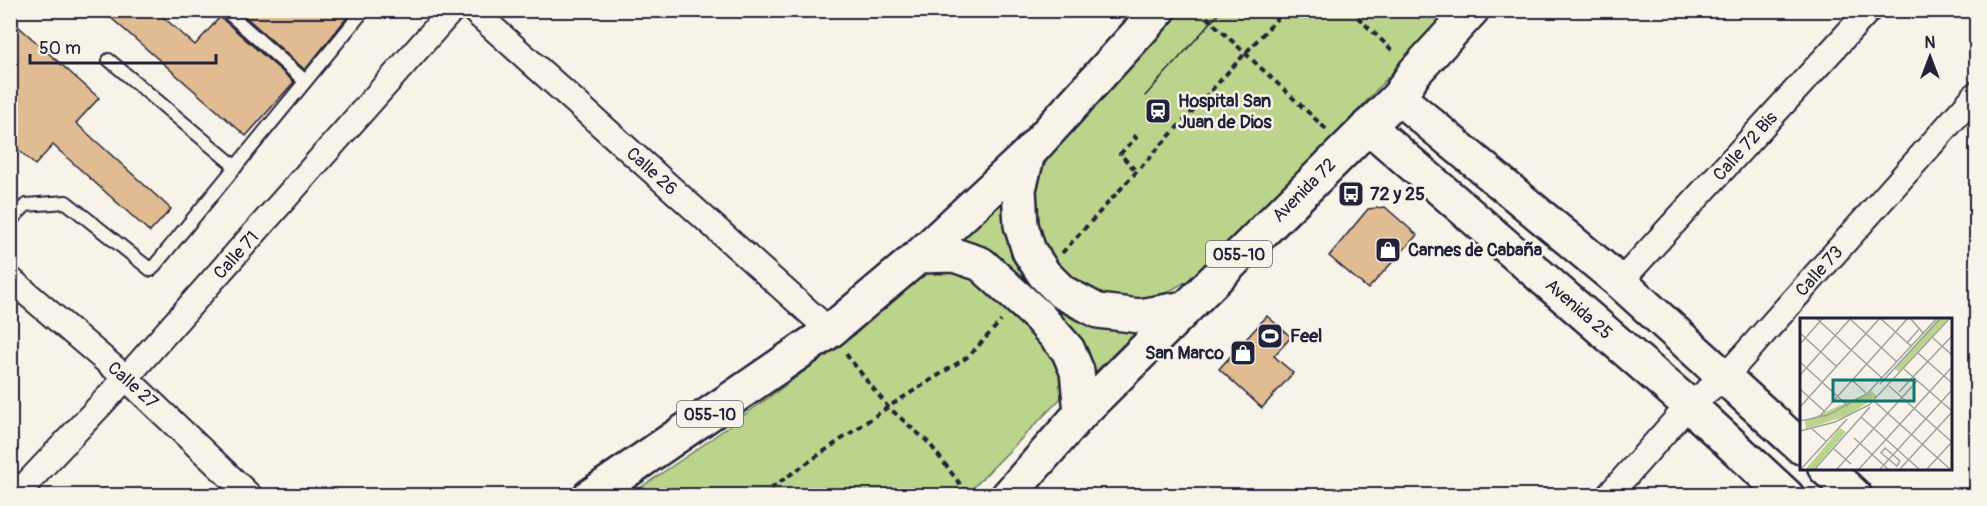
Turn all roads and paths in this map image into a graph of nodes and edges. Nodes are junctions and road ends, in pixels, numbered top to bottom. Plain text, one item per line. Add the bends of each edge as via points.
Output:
1 (225, 10) edge
2 (364, 10) edge
3 (452, 10) edge
4 (473, 10) edge
5 (1159, 10) edge
6 (1199, 10) edge
7 (1350, 10) edge
8 (1472, 10) edge
9 (1869, 10) edge
10 (109, 60) dead end
11 (305, 81) junction
12 (1406, 85) junction
13 (1977, 94) edge
14 (1133, 135) dead end
15 (1357, 137) junction
16 (1028, 154) junction
17 (236, 167) junction
18 (1137, 172) dead end
19 (10, 221) edge
20 (919, 256) junction
21 (10, 279) edge
22 (1620, 282) junction
23 (1185, 308) junction
24 (830, 331) junction
25 (126, 378) junction
26 (1724, 378) junction
27 (1689, 405) junction
28 (1081, 413) junction
29 (1800, 446) edge
30 (1827, 470) edge
31 (15, 495) edge
32 (250, 495) edge
33 (590, 495) edge
34 (969, 495) edge
35 (1008, 495) edge
36 (1608, 495) edge
37 (1787, 495) edge
38 (1855, 495) edge

1 - 11 lane
2 - 11 lane
3 - 25 street, Calle 71
4 - 24 street, Calle 26
5 - 16 main road, 055-10
6 - 15 path
7 - 12 path
8 - 12 main road, Avenida 72 / 055-10
9 - 22 street, Calle 72 Bis
10 - 17 lane
11 - 17 lane
12 - 15 main road, Avenida 72 / 055-10
12 - 22 main road
13 - 26 street, Calle 73
14 - 18 path via 1136,138 1120,154
15 - 23 main road, Avenida 72 / 055-10
15 - 27 main road, Avenida 25
16 - 20 main road, 055-10
16 - 23 main road via 1018,189 1021,225 1029,251 1062,292 1098,311 1140,316
17 - 19 lane via 151,270 66,202 26,205
20 - 24 main road, 055-10
20 - 28 main road via 954,255 981,264 1039,317 1068,350 1077,371
21 - 25 street, Calle 27
22 - 26 main road
23 - 28 main road, Avenida 72 / 055-10
24 - 33 main road, 055-10
24 - 34 path via 861,375 929,443
25 - 31 street, Calle 71
25 - 32 street, Calle 27
26 - 27 street, Calle 73
26 - 29 main road
27 - 36 street, Calle 73
27 - 37 main road, Avenida 25
28 - 35 main road, Avenida 72 / 055-10
30 - 38 main road

